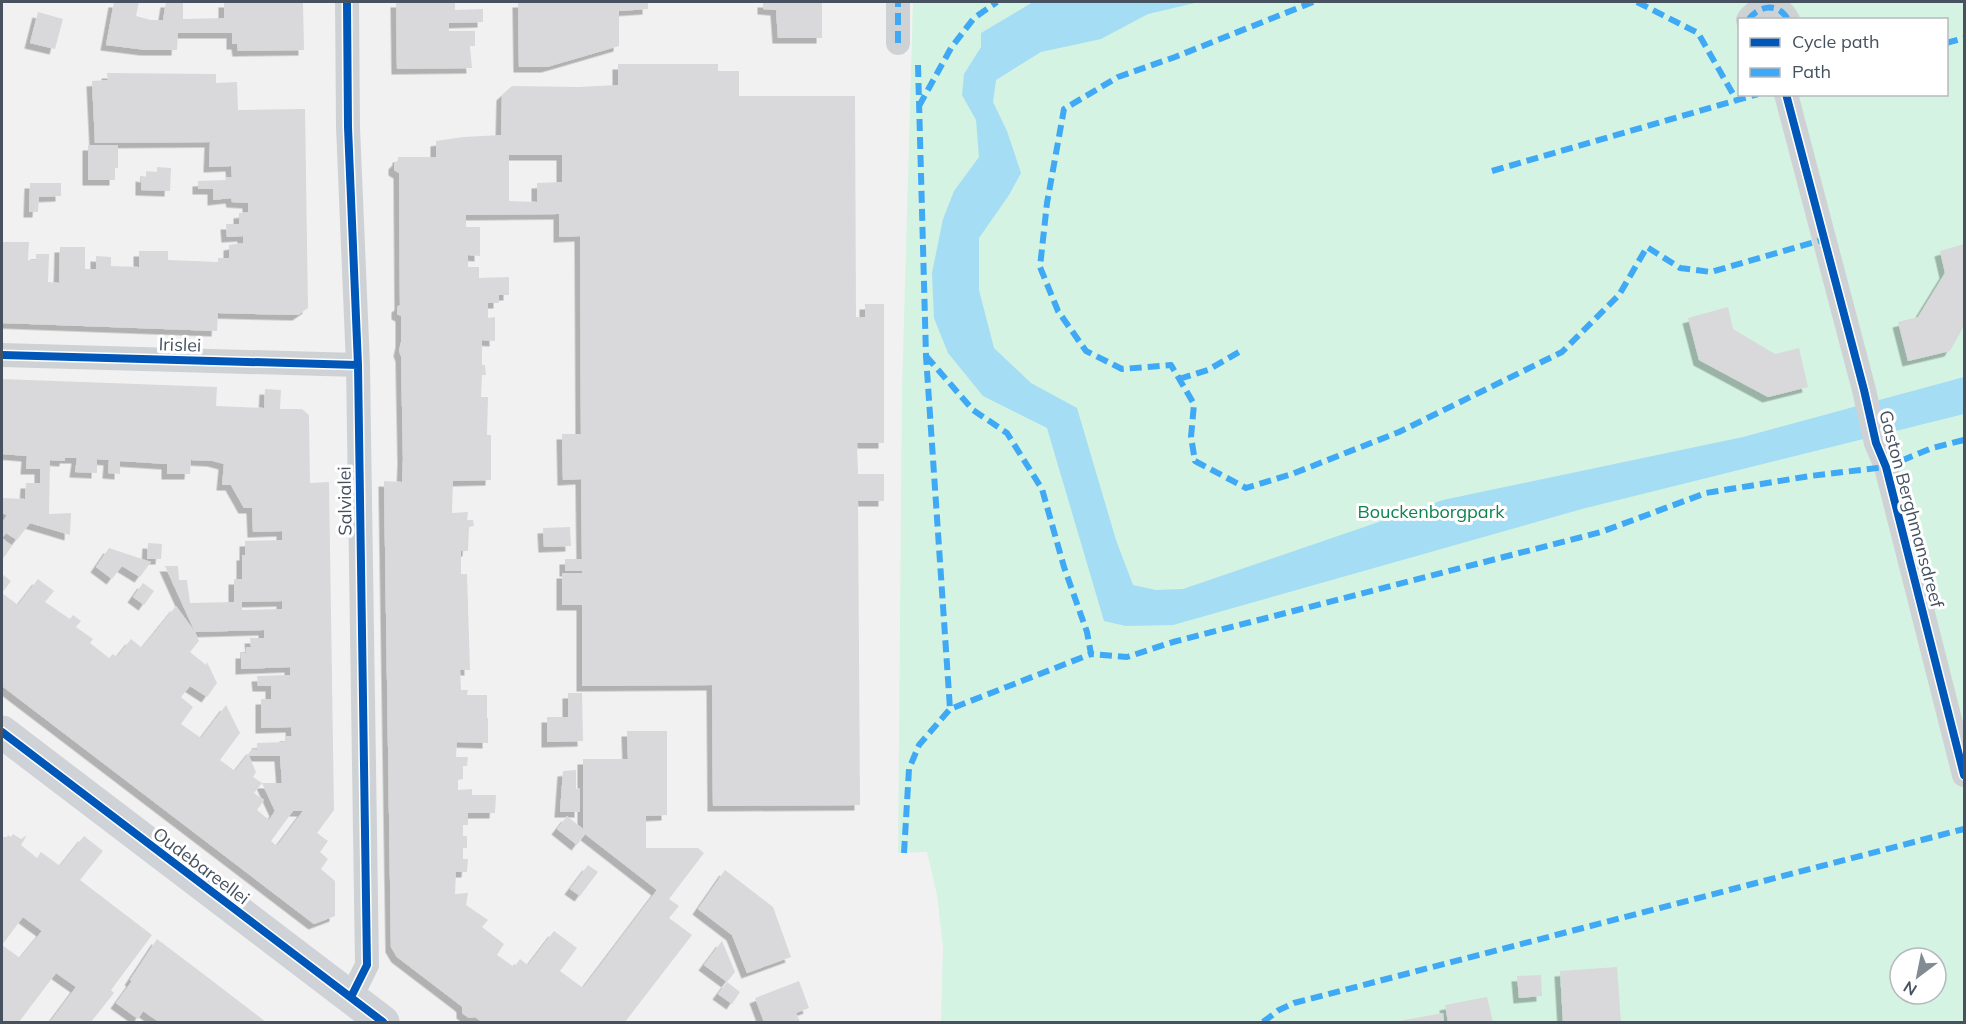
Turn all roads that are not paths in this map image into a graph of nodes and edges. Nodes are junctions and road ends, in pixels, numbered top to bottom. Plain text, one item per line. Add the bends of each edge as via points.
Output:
1 (347, 2) edge
2 (898, 2) edge
3 (1749, 18) edge
4 (1786, 18) edge
5 (898, 43) dead end
6 (1787, 96) edge
7 (2, 355) edge
8 (358, 365) junction
9 (2, 732) edge
10 (1965, 775) edge
11 (351, 997) junction
12 (383, 1023) edge

1 - 8 street, Salvialei
2 - 5 street
3 - 4 street via 1766,7 1780,10
6 - 10 street, Gaston Berghmansdreef
7 - 8 street, Irislei
8 - 11 street, Salvialei via 367,964
9 - 11 main road, Oudebareellei
11 - 12 main road, Oudebareellei

